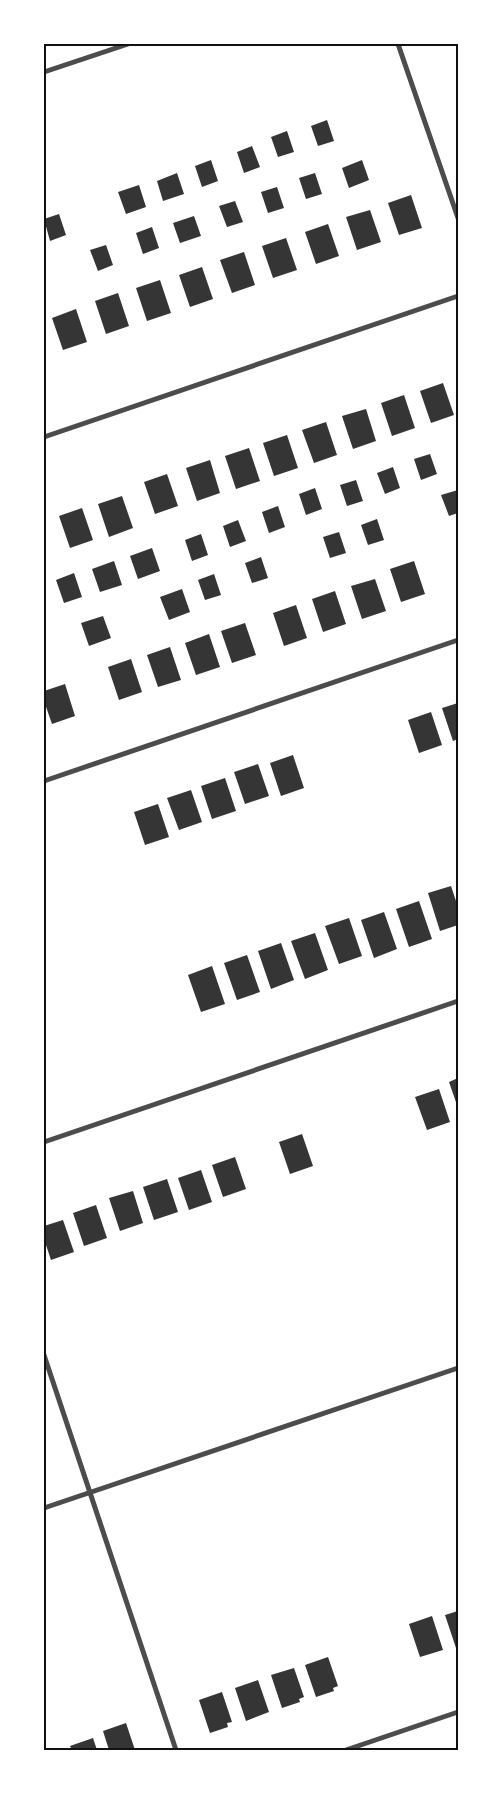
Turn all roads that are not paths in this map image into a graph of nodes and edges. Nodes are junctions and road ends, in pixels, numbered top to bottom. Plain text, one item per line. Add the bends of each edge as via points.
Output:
1 (128, 44) edge
2 (398, 44) edge
3 (44, 72) edge
4 (458, 218) edge
5 (458, 296) edge
6 (44, 437) edge
7 (458, 640) edge
8 (44, 781) edge
9 (458, 1002) edge
10 (44, 1142) edge
11 (44, 1355) edge
12 (458, 1368) edge
13 (90, 1493) junction
14 (44, 1508) edge
15 (458, 1712) edge
16 (176, 1750) edge
17 (346, 1750) edge

1 - 3 street
2 - 4 street
5 - 6 street
7 - 8 street
9 - 10 street
11 - 13 street
12 - 13 street
13 - 14 street
13 - 16 street
15 - 17 street

